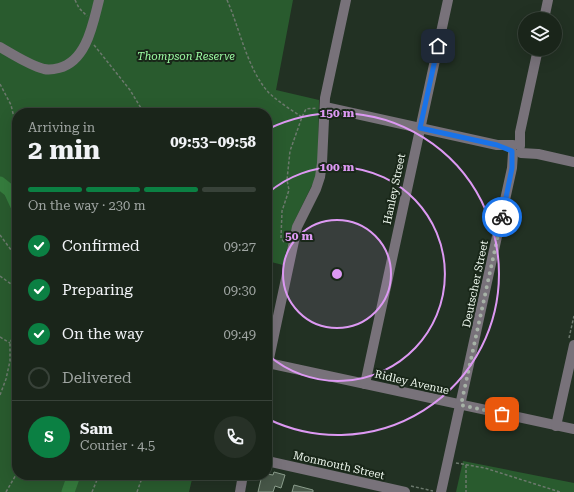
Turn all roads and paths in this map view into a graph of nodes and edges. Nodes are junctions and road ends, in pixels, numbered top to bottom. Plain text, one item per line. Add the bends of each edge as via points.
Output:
1 (75, 0) edge
2 (99, 0) edge
3 (227, 0) edge
4 (346, 0) edge
5 (448, 0) edge
6 (548, 0) edge
7 (545, 12) edge
8 (94, 20) junction
9 (88, 38) junction
10 (0, 47) edge
11 (536, 56) edge
12 (0, 84) edge
13 (320, 106) junction
14 (141, 108) edge
15 (12, 112) edge
16 (302, 118) junction
17 (420, 128) junction
18 (517, 149) junction
19 (574, 162) edge
20 (0, 235) edge
21 (288, 240) dead end
22 (12, 251) edge
23 (0, 276) edge
24 (12, 285) edge
25 (0, 337) edge
26 (12, 339) edge
27 (10, 343) junction
28 (574, 345) edge
29 (272, 346) edge
30 (272, 366) edge
31 (365, 384) junction
32 (0, 395) edge
33 (461, 405) junction
34 (556, 426) junction
35 (574, 430) edge
36 (272, 462) edge
37 (455, 463) dead end
38 (466, 465) junction
39 (13, 480) edge
40 (97, 480) edge
41 (141, 480) edge
42 (242, 480) edge
43 (6, 492) edge
44 (92, 492) edge
45 (137, 492) edge
46 (240, 492) edge
47 (405, 492) edge
48 (441, 492) edge
49 (466, 492) edge
50 (560, 492) edge

1 - 8 path via 83,13
2 - 8 street
3 - 16 path via 251,62 263,85 276,99
4 - 13 street via 325,98
5 - 17 street, Hanley Street
6 - 7 street
8 - 9 street
9 - 10 street via 83,49 73,60 64,67 51,69 26,62
9 - 14 path via 130,90
11 - 18 street, Deutscher Street
12 - 15 path
13 - 16 path via 306,109
13 - 17 street
13 - 29 street via 320,177 297,227
16 - 21 path via 290,151 287,180 289,190 282,211 280,238 287,245
17 - 18 street
17 - 31 street, Hanley Street
18 - 19 street
18 - 33 street, Deutscher Street
20 - 22 path
23 - 24 path
25 - 27 path
26 - 27 path
27 - 32 path via 10,361
28 - 34 street
30 - 31 street, Ridley Avenue
31 - 33 street, Ridley Avenue
33 - 34 street, Ridley Avenue
33 - 48 street
34 - 35 street, Ridley Avenue
36 - 47 street, Monmouth Street
37 - 38 path
38 - 49 path
38 - 50 path via 485,468
39 - 43 path
40 - 44 path
41 - 45 path
42 - 46 street

